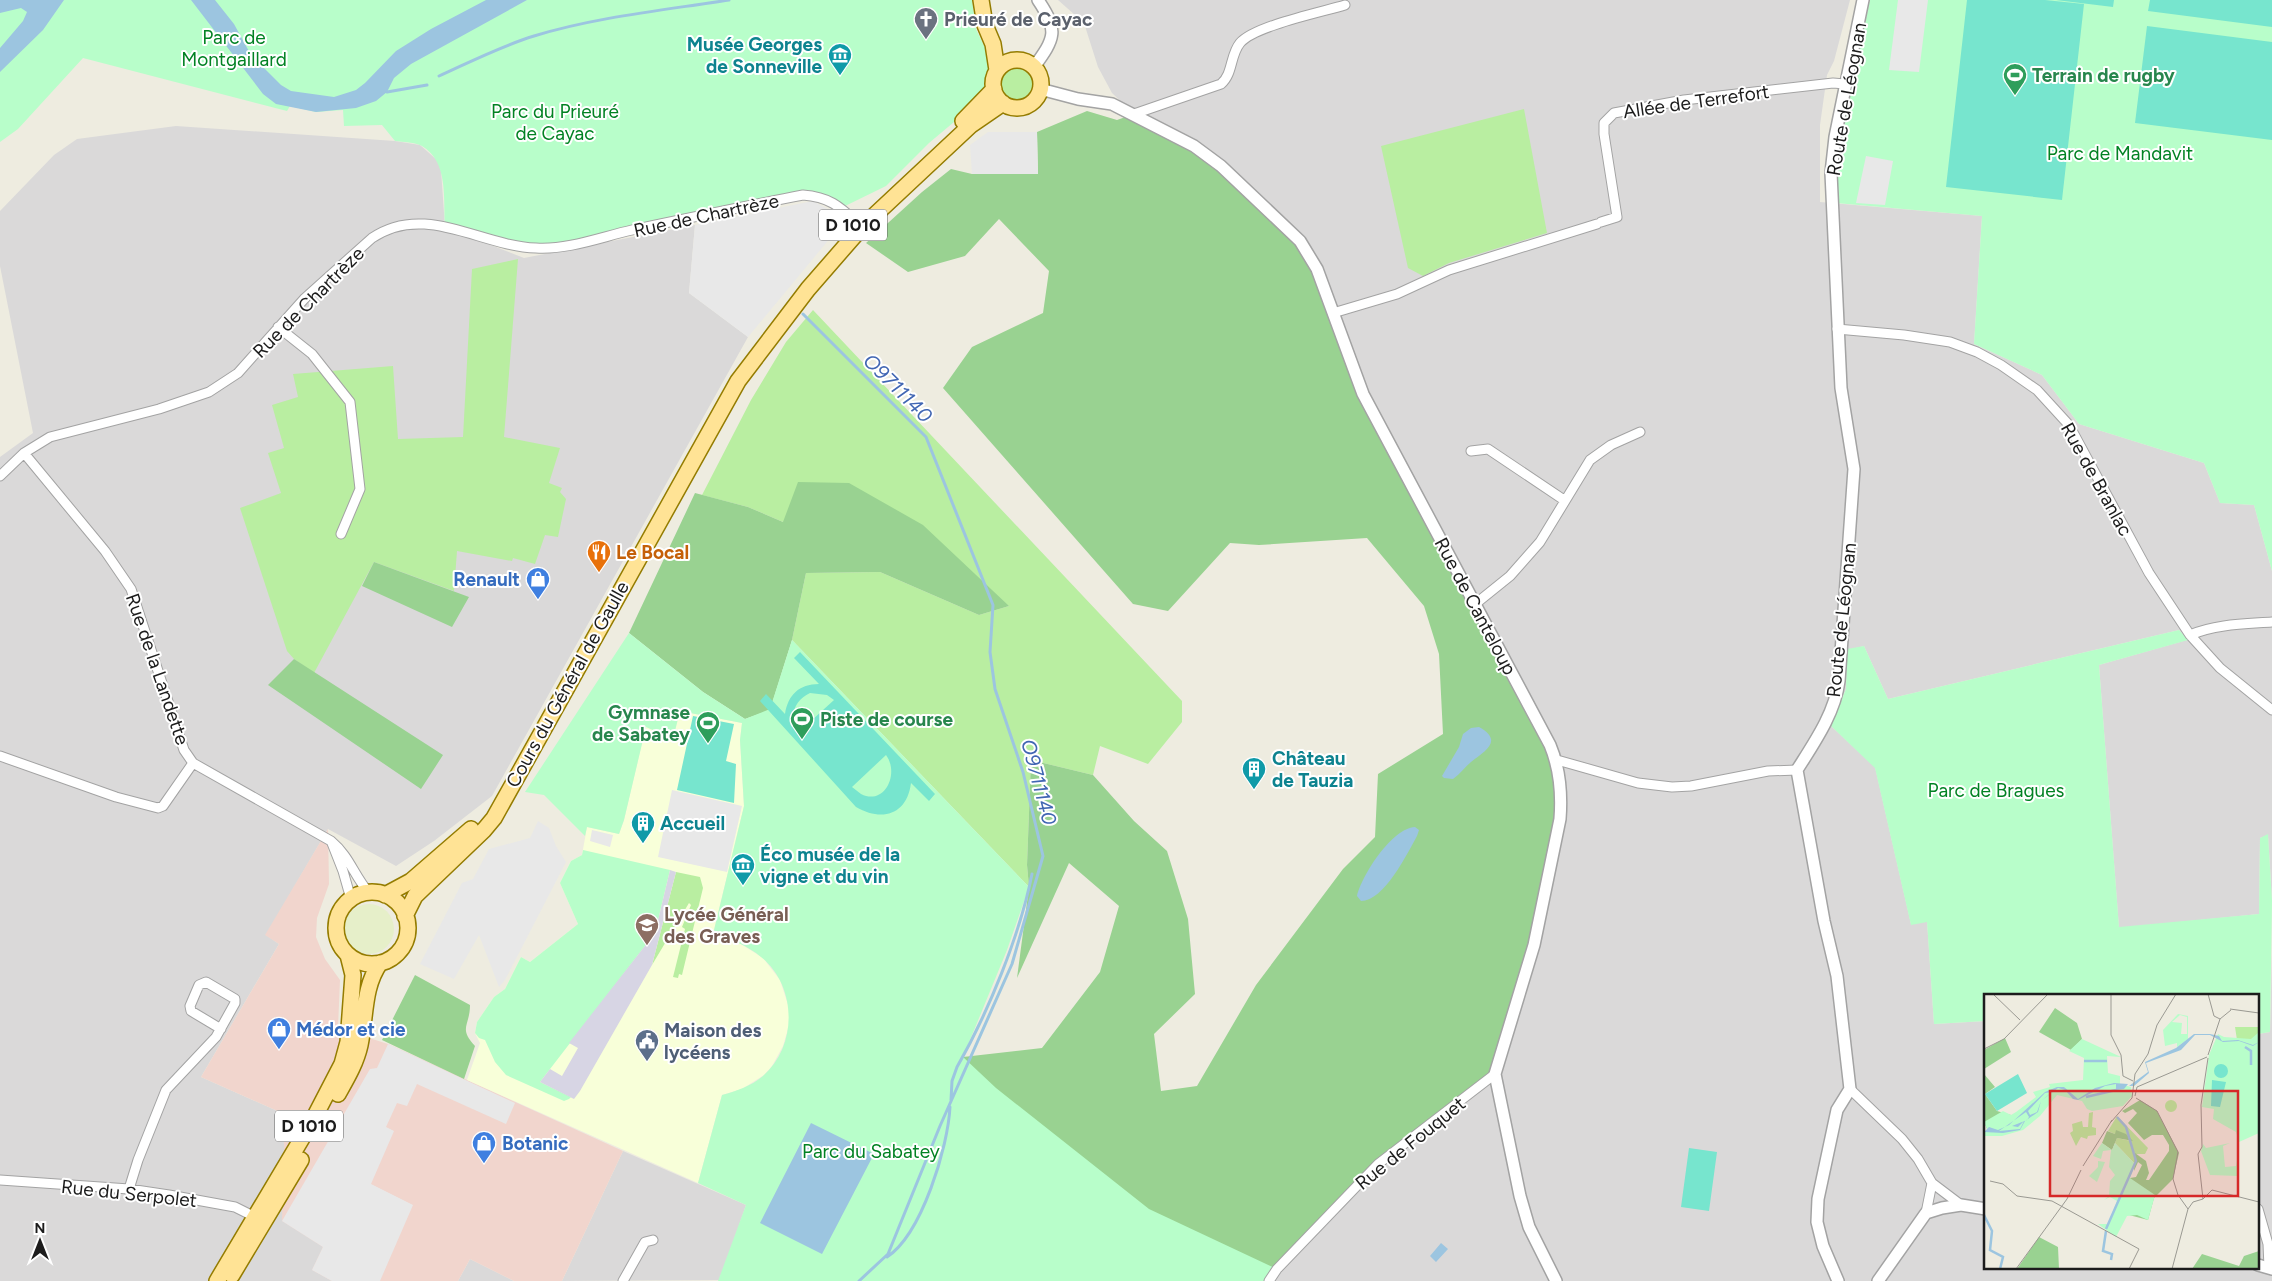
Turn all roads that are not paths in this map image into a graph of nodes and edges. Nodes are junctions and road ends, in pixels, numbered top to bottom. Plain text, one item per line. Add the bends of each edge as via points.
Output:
1 (981, 0) edge
2 (1038, 0) edge
3 (1863, 0) edge
4 (1345, 6) dead end
5 (994, 44) junction
6 (1012, 61) junction
7 (1034, 67) junction
8 (998, 70) junction
9 (1845, 84) junction
10 (1040, 89) junction
11 (994, 90) junction
12 (1003, 103) junction
13 (1134, 114) junction
14 (859, 225) junction
15 (1334, 313) junction
16 (278, 328) junction
17 (1836, 330) junction
18 (1640, 432) dead end
19 (1471, 451) dead end
20 (24, 452) junction
21 (0, 476) edge
22 (1564, 500) junction
23 (341, 534) dead end
24 (1474, 605) junction
25 (2272, 622) edge
26 (2190, 635) junction
27 (2272, 710) edge
28 (0, 756) edge
29 (1556, 760) junction
30 (193, 763) junction
31 (1797, 770) junction
32 (502, 802) junction
33 (331, 841) junction
34 (369, 893) junction
35 (385, 895) junction
36 (351, 899) junction
37 (405, 916) junction
38 (348, 955) junction
39 (380, 963) junction
40 (221, 1029) junction
41 (1495, 1074) junction
42 (1850, 1089) junction
43 (0, 1180) edge
44 (1932, 1183) junction
45 (129, 1189) junction
46 (268, 1204) junction
47 (1961, 1205) junction
48 (1984, 1209) edge
49 (1926, 1213) junction
50 (2260, 1215) edge
51 (259, 1219) junction
52 (653, 1240) dead end
53 (2266, 1267) edge
54 (217, 1281) edge
55 (223, 1281) edge
56 (229, 1281) edge
57 (623, 1281) edge
58 (1268, 1281) edge
59 (1556, 1281) edge
60 (1838, 1281) edge
61 (1878, 1281) edge

1 - 5 main road via 985,25
2 - 7 street via 1050,18 1052,32 1050,43
3 - 9 street, Route de Léognan
4 - 13 street via 1253,32 1239,44 1226,79 1221,84
5 - 6 main road
5 - 8 main road
6 - 7 main road via 1024,61
6 - 8 main road
7 - 10 main road via 1040,77
8 - 11 main road via 994,76
9 - 15 street, Allée de Terrefort via 1684,100 1614,113 1604,123 1604,134 1617,217 1449,270 1397,294
9 - 17 street, Route de Léognan via 1831,173
10 - 12 main road via 1034,100 1023,107
10 - 13 street, Rue de Canteloup via 1078,99 1104,101
11 - 12 main road
11 - 14 main road, D 1010 via 922,156
12 - 14 main road, D 1010 via 968,128
13 - 15 street, Rue de Canteloup via 1210,157 1300,241 1317,269
14 - 16 street, Rue de Chartrèze via 821,196 803,195 557,248 512,247 445,227 402,224 372,238 305,298
14 - 32 main road, Cours du Général de Gaulle / D 1010 via 802,284 764,335
15 - 24 street, Rue de Canteloup via 1363,394
16 - 20 street, Rue de Chartrèze via 238,373 209,392 159,409 50,437
16 - 23 street via 312,354 350,402 360,489
17 - 26 street, Rue de Branlac via 1950,342 1978,352 2037,390 2069,425 2149,573
17 - 31 street, Route de Léognan via 1854,469 1839,680 1835,701
18 - 22 street via 1611,445 1590,460
19 - 22 street via 1488,449
20 - 21 street, Rue de Chartrèze
20 - 30 street, Rue de la Landette via 105,551 131,589 184,750
22 - 24 street via 1540,542 1523,562
24 - 29 street, Rue de Canteloup
25 - 26 street via 2219,627
26 - 27 street, Rue de Branlac via 2220,668
28 - 30 street via 116,797 158,808 163,806
29 - 31 street via 1638,783 1672,787 1768,771
29 - 41 street, Rue de Canteloup via 1560,819 1534,945
30 - 33 street, Rue de la Landette
31 - 42 street via 1836,976
32 - 35 main road, Cours du Général de Gaulle / D 1010 via 410,881
32 - 37 main road, Cours du Général de Gaulle / D 1010 via 484,830 415,896
33 - 34 street, Rue de la Landette via 343,851
33 - 36 street
34 - 35 main road
34 - 36 main road
35 - 37 main road via 401,907
36 - 38 main road via 338,916 336,926 339,942
37 - 39 main road via 408,932 402,948 389,960
38 - 39 main road via 357,961
38 - 46 main road, D 1010 via 353,975 348,1042 342,1064
39 - 46 main road, D 1010 via 370,979 353,1067
40 - 40 street via 235,999 206,982 199,984 190,1011
40 - 45 street via 166,1090
41 - 58 street, Rue de Fouquet via 1378,1164
41 - 59 street, Rue de Canteloup via 1529,1227
42 - 44 street via 1902,1139
42 - 60 street via 1838,1110 1818,1199 1817,1222
43 - 45 street, Rue du Serpolet
44 - 47 street
44 - 49 street
45 - 51 street, Rue du Serpolet via 235,1207
46 - 51 main road, D 1010
47 - 48 street
47 - 49 street
49 - 61 street
50 - 53 street via 2268,1244
51 - 54 main road, D 1010
51 - 55 main road
51 - 56 main road, D 1010
52 - 57 street via 646,1242

